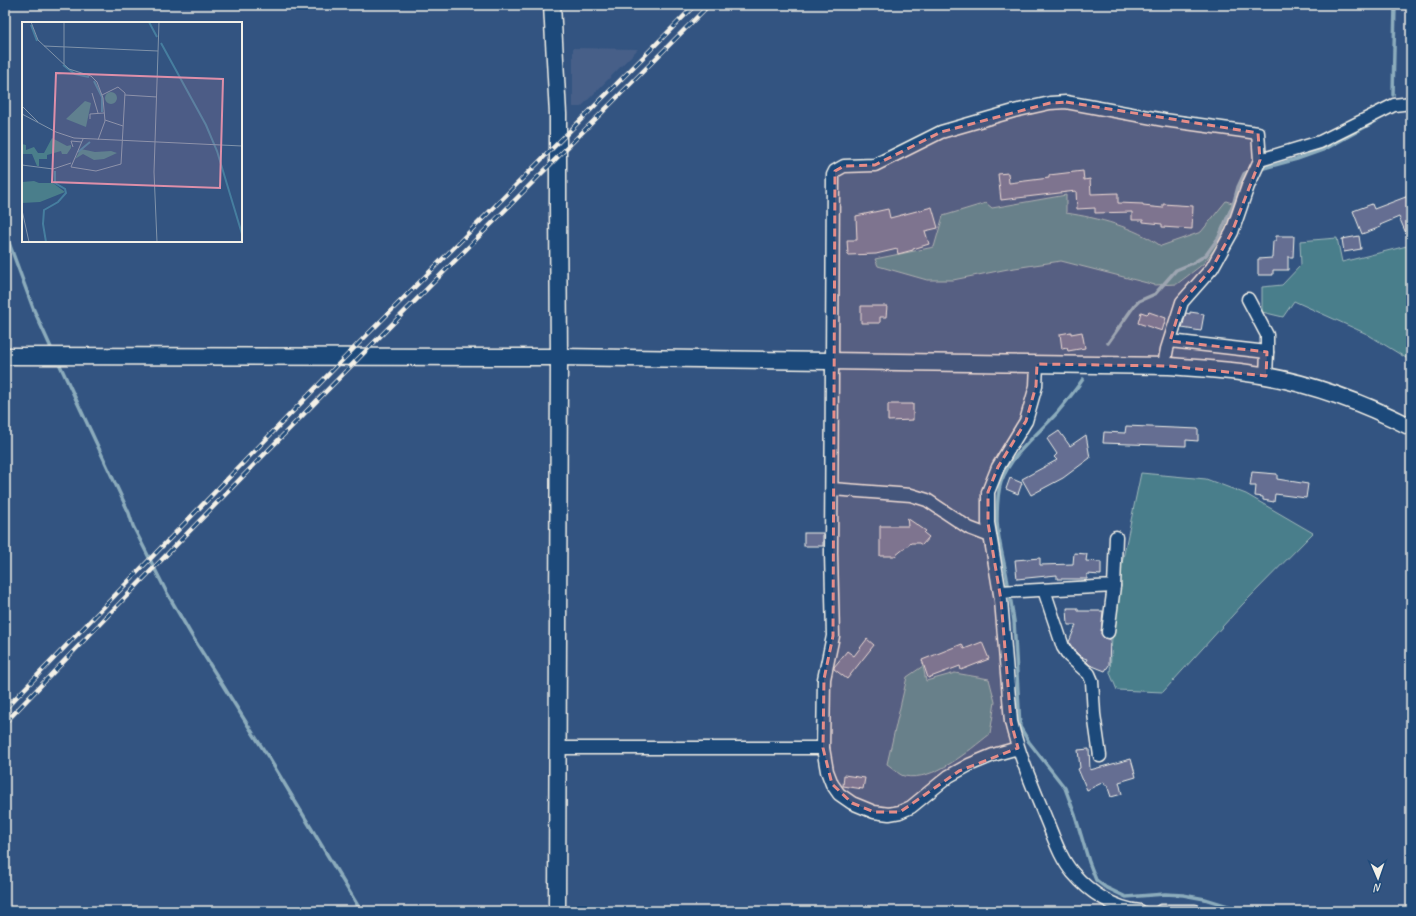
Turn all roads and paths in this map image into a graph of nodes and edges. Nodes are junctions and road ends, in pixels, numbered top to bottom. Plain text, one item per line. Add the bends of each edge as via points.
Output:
1 (552, 5) edge
2 (1411, 103) edge
3 (1260, 160) junction
4 (1248, 299) dead end
5 (1170, 341) junction
6 (1267, 352) junction
7 (5, 356) edge
8 (559, 357) junction
9 (833, 361) junction
10 (1037, 364) junction
11 (1164, 366) junction
12 (1266, 376) junction
13 (1411, 427) edge
14 (832, 489) junction
15 (990, 536) junction
16 (1116, 537) dead end
17 (1114, 586) junction
18 (1044, 590) junction
19 (1000, 592) junction
20 (1108, 632) dead end
21 (558, 748) junction
22 (823, 748) junction
23 (1018, 748) junction
24 (1100, 756) dead end
25 (557, 911) edge
26 (1140, 911) edge
27 (1161, 911) edge
28 (1195, 911) edge

1 - 8 street via 558,114
2 - 3 street via 1394,105 1320,142
3 - 5 street via 1232,232 1212,268 1182,302
3 - 9 street via 1258,133 1164,120 1066,102 1014,111 941,132 875,165 839,168 833,175
4 - 6 street via 1267,335
5 - 6 street
5 - 11 street
6 - 12 street
7 - 8 street
8 - 9 street
8 - 21 street
9 - 10 street
9 - 14 street
10 - 11 street
10 - 15 street via 1036,386 1026,421 998,467 988,492
11 - 12 street
12 - 13 street via 1338,396
14 - 15 street via 916,497 926,500 969,528
14 - 22 street via 833,636 824,679
15 - 19 street
16 - 17 street
17 - 18 street
17 - 20 street
18 - 19 street
18 - 24 street via 1063,647 1089,674 1092,681
19 - 23 street via 1011,722
21 - 22 street
21 - 25 street
22 - 23 street via 827,772 840,794 852,803 874,812 889,814 911,807 949,776 969,765
23 - 26 street via 1062,858 1073,874 1096,894 1114,905
27 - 28 street

